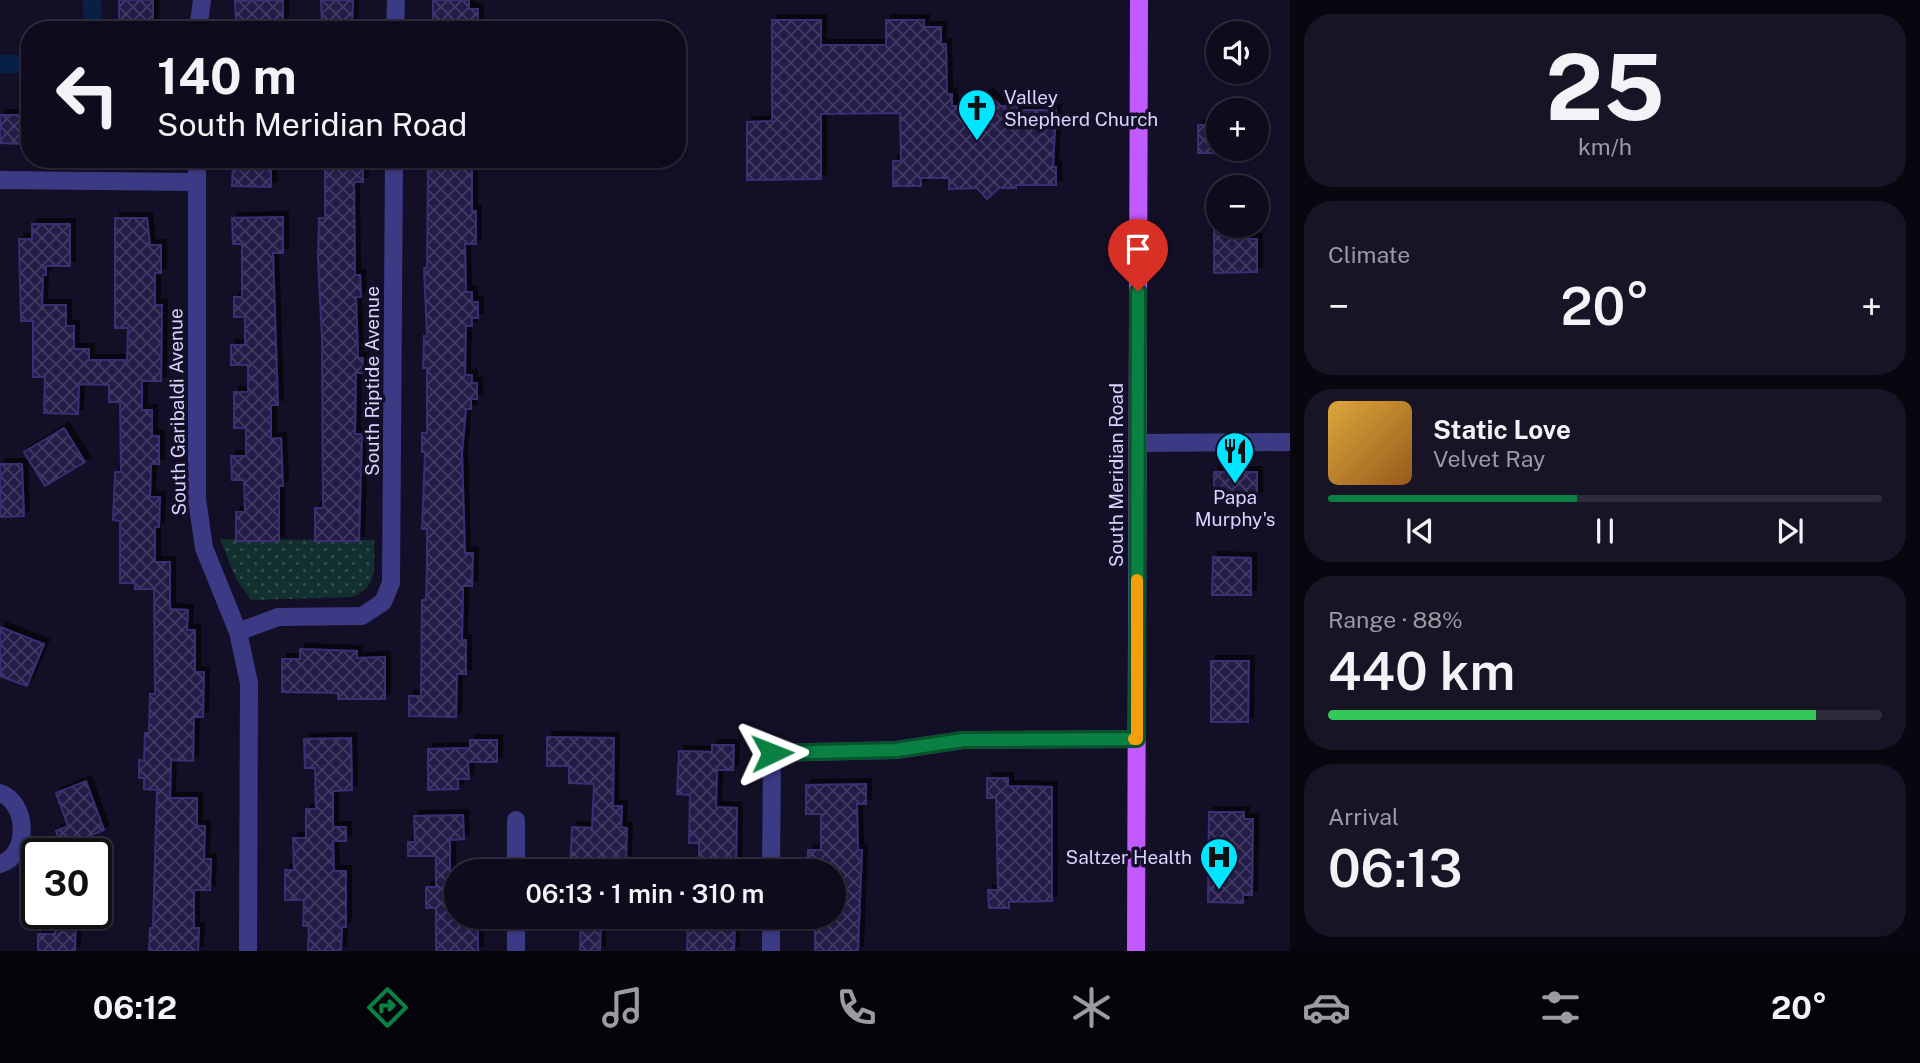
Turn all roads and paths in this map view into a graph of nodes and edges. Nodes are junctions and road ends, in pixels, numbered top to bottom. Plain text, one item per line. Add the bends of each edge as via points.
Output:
1 (202, 0) edge
2 (396, 0) edge
3 (1139, 0) edge
4 (199, 21) edge
5 (396, 21) edge
6 (197, 168) edge
7 (394, 168) edge
8 (0, 180) edge
9 (197, 182) junction
10 (1290, 442) edge
11 (1137, 443) junction
12 (238, 632) junction
13 (1137, 739) junction
14 (0, 793) edge
15 (516, 820) dead end
16 (516, 859) edge
17 (771, 859) edge
18 (0, 863) edge
19 (516, 929) edge
20 (771, 929) edge
21 (248, 951) edge
22 (516, 951) edge
23 (771, 951) edge
24 (1136, 951) edge

1 - 4 street
2 - 5 street
3 - 11 main road, South Meridian Road
6 - 9 street, South Garibaldi Avenue
7 - 12 street, South Riptide Avenue via 391,583 383,602 362,616 278,617
8 - 9 street
9 - 12 street, South Garibaldi Avenue via 199,524
10 - 11 street
11 - 13 main road, South Meridian Road
12 - 21 street, South Garibaldi Avenue via 249,683
13 - 17 street via 963,740 896,750 772,753
13 - 24 main road, South Meridian Road
14 - 18 street via 18,807 20,847
15 - 16 street
19 - 22 street
20 - 23 street

